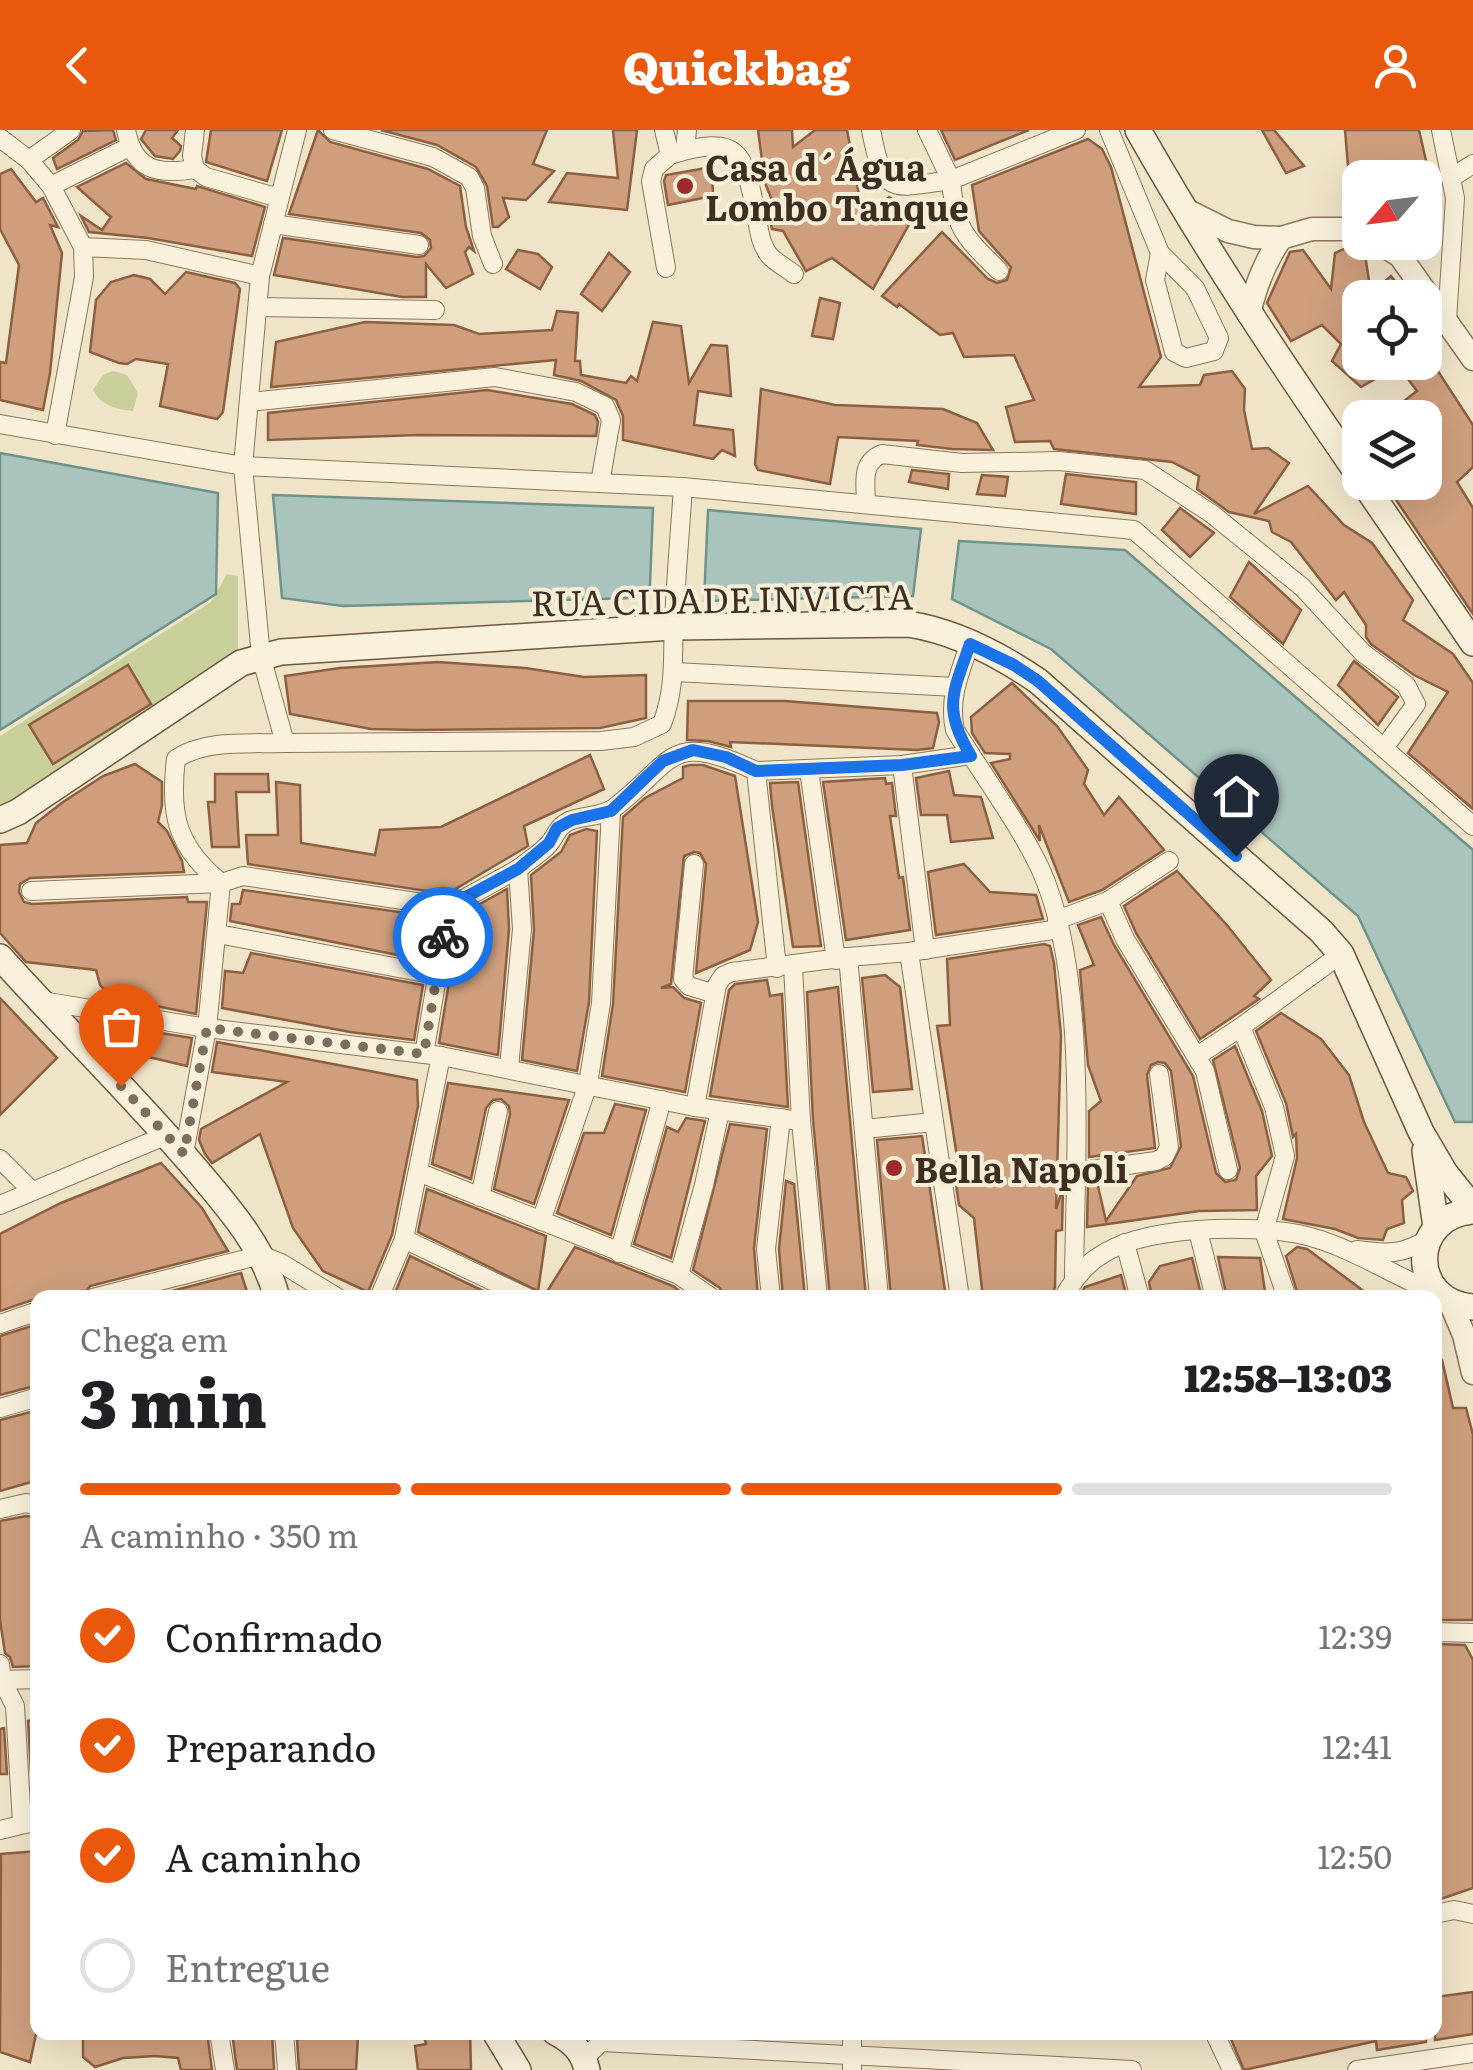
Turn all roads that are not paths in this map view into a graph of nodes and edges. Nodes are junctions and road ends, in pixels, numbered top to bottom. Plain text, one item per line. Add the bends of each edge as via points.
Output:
1 (72, 130) edge
2 (195, 130) edge
3 (297, 130) edge
4 (334, 130) edge
5 (664, 130) edge
6 (687, 130) edge
7 (871, 130) edge
8 (928, 130) edge
9 (1076, 130) edge
10 (1108, 130) edge
11 (1138, 130) edge
12 (1441, 130) edge
13 (0, 138) edge
14 (128, 138) edge
15 (677, 153) junction
16 (29, 160) junction
17 (1473, 164) edge
18 (195, 170) junction
19 (1451, 178) junction
20 (951, 180) junction
21 (51, 186) junction
22 (279, 198) junction
23 (1181, 207) junction
24 (273, 224) junction
25 (1342, 229) edge
26 (1281, 238) junction
27 (420, 244) dead end
28 (83, 247) junction
29 (1160, 253) junction
30 (1403, 260) edge
31 (494, 264) dead end
32 (666, 268) dead end
33 (998, 271) dead end
34 (794, 274) dead end
35 (260, 276) junction
36 (258, 307) junction
37 (435, 310) dead end
38 (1249, 315) junction
39 (1448, 320) junction
40 (1473, 359) edge
41 (249, 402) junction
42 (0, 424) edge
43 (55, 435) junction
44 (1342, 451) edge
45 (243, 466) junction
46 (600, 483) junction
47 (683, 487) junction
48 (1376, 500) edge
49 (866, 504) junction
50 (673, 627) junction
51 (970, 644) junction
52 (1473, 644) edge
53 (261, 656) junction
54 (674, 672) junction
55 (955, 687) junction
56 (285, 742) junction
57 (1384, 748) junction
58 (971, 756) junction
59 (902, 765) junction
60 (809, 770) junction
61 (756, 771) junction
62 (611, 811) junction
63 (9, 816) edge
64 (1473, 826) edge
65 (0, 831) edge
66 (1168, 861) dead end
67 (694, 864) dead end
68 (518, 869) junction
69 (221, 883) junction
70 (31, 891) dead end
71 (1108, 902) junction
72 (449, 906) junction
73 (1058, 924) junction
74 (218, 934) junction
75 (917, 951) junction
76 (1340, 954) junction
77 (2, 959) edge
78 (842, 959) junction
79 (785, 967) junction
80 (436, 975) junction
81 (715, 994) junction
82 (42, 1001) junction
83 (1242, 1027) junction
84 (207, 1028) junction
85 (433, 1055) junction
86 (1197, 1056) junction
87 (508, 1068) junction
88 (1159, 1074) dead end
89 (588, 1084) junction
90 (662, 1100) junction
91 (695, 1107) junction
92 (498, 1111) dead end
93 (720, 1111) junction
94 (781, 1118) junction
95 (801, 1121) junction
96 (934, 1122) junction
97 (864, 1129) junction
98 (1420, 1132) junction
99 (175, 1144) junction
100 (0, 1159) edge
101 (1228, 1170) dead end
102 (418, 1172) junction
103 (1075, 1172) junction
104 (31, 1190) junction
105 (480, 1197) junction
106 (0, 1205) edge
107 (1473, 1210) edge
108 (541, 1221) junction
109 (1198, 1230) junction
110 (1264, 1231) junction
111 (1432, 1233) junction
112 (404, 1239) junction
113 (1126, 1243) junction
114 (1337, 1247) junction
115 (619, 1252) junction
116 (262, 1255) junction
117 (679, 1275) junction
118 (1074, 1279) junction
119 (124, 1290) edge
120 (274, 1290) edge
121 (323, 1290) edge
122 (382, 1290) edge
123 (511, 1290) edge
124 (701, 1290) edge
125 (770, 1290) edge
126 (817, 1290) edge
127 (878, 1290) edge
128 (959, 1290) edge
129 (1068, 1290) edge
130 (1138, 1290) edge
131 (1213, 1290) edge
132 (1285, 1290) edge
133 (1430, 1290) edge
134 (1454, 1301) edge
135 (30, 1314) edge
136 (0, 1324) edge
137 (1473, 1373) edge
138 (30, 1399) edge
139 (0, 1408) edge
140 (30, 1503) edge
141 (0, 1509) edge
142 (1442, 1632) edge
143 (1473, 1633) edge
144 (1, 1672) edge
145 (30, 1677) edge
146 (8, 1716) edge
147 (30, 1822) edge
148 (0, 1830) edge
149 (1442, 1913) edge
150 (1473, 1914) edge
151 (220, 2040) edge
152 (285, 2040) edge
153 (570, 2040) edge
154 (1218, 2040) edge
155 (1473, 2054) edge
156 (852, 2063) edge
157 (580, 2066) edge
158 (225, 2070) edge
159 (287, 2070) edge
160 (1132, 2070) edge
161 (1232, 2070) edge
162 (1358, 2070) edge

1 - 16 street
2 - 18 street
3 - 22 street
4 - 31 street via 433,157 470,177
5 - 15 street
6 - 15 street
7 - 20 street via 887,181 902,187
8 - 20 street
9 - 20 street
10 - 29 street
11 - 23 main road
12 - 19 street
13 - 16 street
14 - 18 street via 152,169
14 - 21 street
15 - 32 street via 651,180
15 - 34 street via 721,146 738,152 762,241
16 - 21 street
17 - 19 street
18 - 22 street
19 - 39 street
20 - 33 street via 953,213
21 - 28 street
22 - 24 street
23 - 26 street via 1228,232
23 - 38 main road
24 - 27 street
24 - 35 street
25 - 26 street
26 - 38 street via 1265,262
28 - 35 street via 146,250
28 - 43 street via 84,277
29 - 29 street via 1196,288 1219,338 1214,351 1186,358 1174,352 1155,280
30 - 39 street
35 - 36 street
36 - 37 street
36 - 41 street
38 - 44 main road
39 - 40 street
41 - 45 street
41 - 46 street via 496,377 576,392 605,406 611,420
42 - 43 street
43 - 45 street
45 - 46 street
45 - 53 street
46 - 47 street
47 - 49 street
47 - 50 street
48 - 52 main road
49 - 57 street via 1134,530
49 - 57 street via 866,466 882,454 1145,470 1302,587 1363,652 1406,685 1416,704
50 - 51 main road, RUA CIDADE INVICTA via 908,624
50 - 53 main road, RUA CIDADE INVICTA
50 - 54 street
51 - 55 street
51 - 76 main road, RUA CIDADE INVICTA via 1038,681
53 - 56 street
53 - 63 main road, RUA CIDADE INVICTA
54 - 55 street
54 - 56 street via 662,724 634,737
55 - 58 street via 951,714
56 - 69 street via 189,750 176,759 182,843
57 - 64 street
58 - 59 street
58 - 73 street via 1040,868
59 - 60 street
59 - 75 street
60 - 61 street
60 - 78 street
61 - 62 street via 693,750 663,761
61 - 79 street
62 - 68 street via 557,828
62 - 89 street via 601,1004
63 - 65 main road, RUA CIDADE INVICTA
66 - 71 street
67 - 81 street via 683,980
68 - 72 street
68 - 87 street via 522,929
69 - 70 street
69 - 72 street via 243,876
69 - 74 street
71 - 73 street
71 - 86 street
72 - 80 street
73 - 75 street
73 - 103 street via 1076,1074
74 - 80 street
74 - 84 street
75 - 78 street
75 - 96 street
76 - 83 street
76 - 98 main road, RUA CIDADE INVICTA
77 - 82 main road
78 - 79 street
78 - 97 street
79 - 81 street via 732,972
79 - 95 street
80 - 85 street
81 - 91 street
82 - 84 street
82 - 99 main road
83 - 86 street
83 - 110 street via 1274,1107 1285,1156
84 - 85 street
84 - 99 street
85 - 87 street
85 - 102 street
86 - 101 street
87 - 89 street
88 - 103 street via 1169,1146 1164,1157
89 - 90 street
89 - 108 street
90 - 91 street
90 - 115 street
91 - 93 street
92 - 105 street
93 - 94 street
93 - 117 street
94 - 95 street
94 - 125 street via 766,1249
95 - 126 street
96 - 97 street
96 - 128 street
97 - 127 street
98 - 107 main road, RUA CIDADE INVICTA
98 - 111 main road, RUA CIDADE INVICTA via 1431,1179
99 - 104 street
99 - 116 main road
100 - 104 street
102 - 105 street
102 - 112 street
103 - 118 street
104 - 106 street
105 - 108 street
107 - 111 main road via 1448,1218
108 - 115 street
109 - 110 street
109 - 113 street
109 - 131 street
110 - 114 street
110 - 132 street
111 - 114 street via 1390,1255
111 - 134 main road, RUA CIDADE INVICTA via 1425,1268
112 - 122 street
112 - 123 street
113 - 118 street via 1098,1256
113 - 130 street
114 - 133 street
115 - 117 street
116 - 119 street
116 - 120 main road
116 - 121 street
117 - 124 street
118 - 129 street
134 - 137 street
135 - 136 street
138 - 139 street
140 - 141 street
142 - 143 street
144 - 145 street
144 - 146 street
146 - 147 street
147 - 148 street
149 - 150 street
151 - 158 street
152 - 159 street
153 - 157 main road
154 - 161 street
155 - 162 street
156 - 157 street via 602,2042
156 - 160 street

